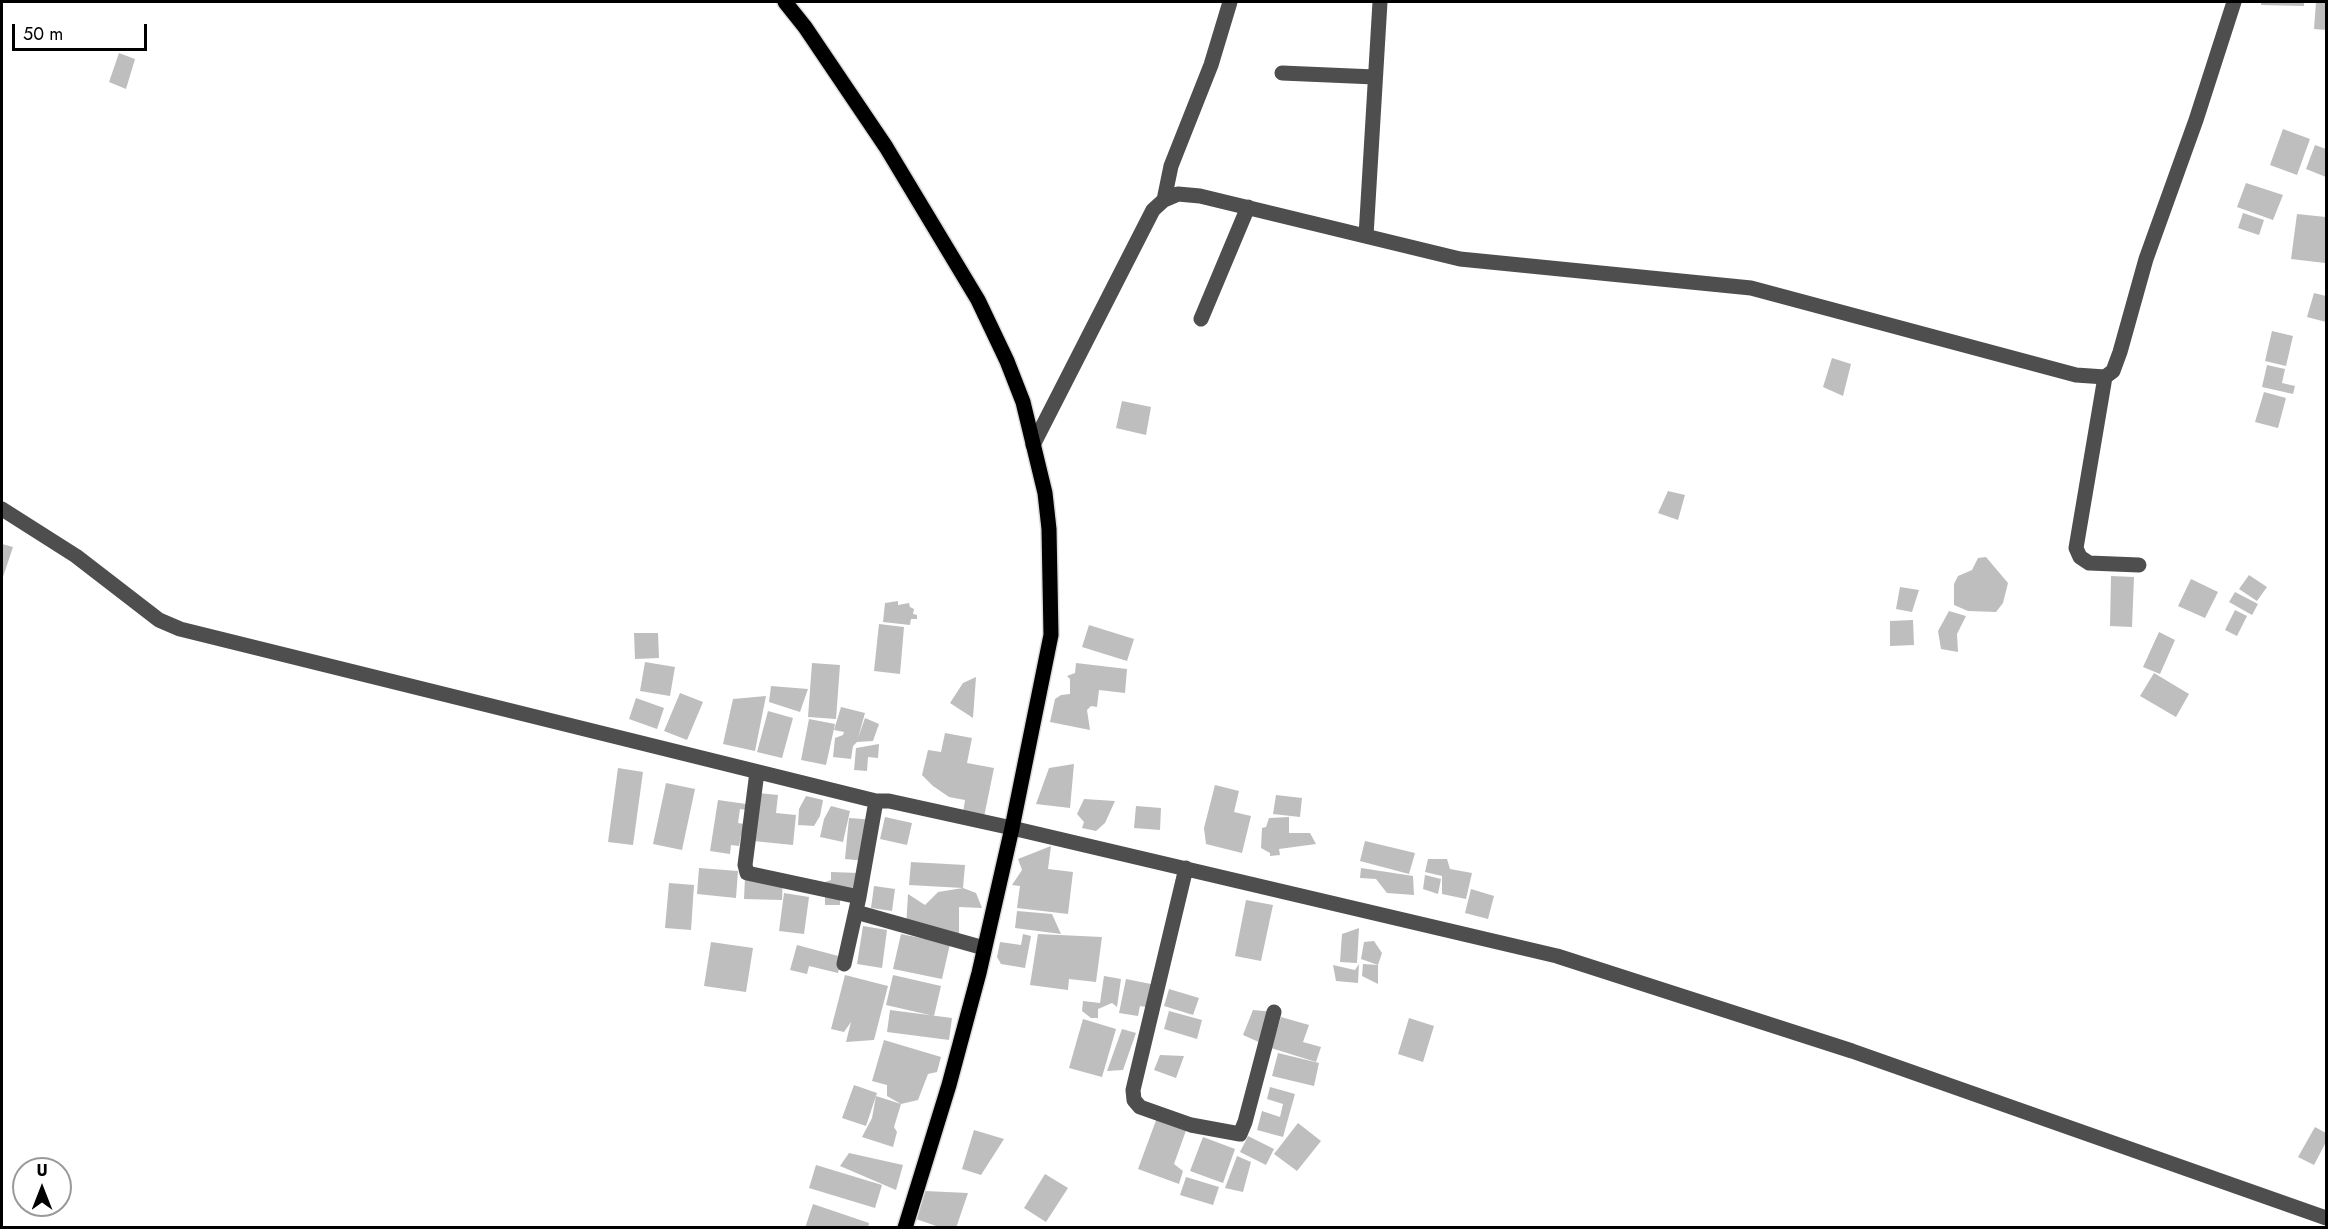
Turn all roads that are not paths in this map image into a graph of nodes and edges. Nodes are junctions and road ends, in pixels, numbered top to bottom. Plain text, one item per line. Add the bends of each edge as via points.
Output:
1 (785, 2) edge
2 (1230, 2) edge
3 (1380, 2) edge
4 (2234, 2) edge
5 (1282, 73) dead end
6 (1375, 77) junction
7 (1164, 200) junction
8 (1248, 207) junction
9 (1366, 236) junction
10 (1201, 319) dead end
11 (2105, 377) junction
12 (1033, 445) junction
13 (2, 509) edge
14 (2139, 565) dead end
15 (757, 772) junction
16 (876, 801) junction
17 (1012, 828) junction
18 (1186, 868) junction
19 (859, 897) junction
20 (856, 912) junction
21 (984, 948) junction
22 (844, 964) dead end
23 (1274, 1012) dead end
24 (2326, 1218) edge
25 (905, 1227) edge

1 - 12 main road via 886,147 978,300 1023,402
2 - 7 street via 1211,65 1171,166
3 - 6 street
4 - 11 street via 2146,259 2120,352 2113,371
5 - 6 street
6 - 9 street
7 - 8 street via 1183,194
7 - 12 street via 1153,210
8 - 9 street
8 - 10 street
9 - 11 street via 1460,260 1751,288 2065,372
11 - 14 street via 2076,548 2089,563
12 - 17 main road via 1049,529 1051,635
13 - 15 street via 76,556 159,620 180,629
15 - 16 street
15 - 19 street via 747,873
16 - 17 street
16 - 19 street
17 - 18 street
17 - 21 main road
18 - 23 street via 1133,1089 1134,1100 1140,1107 1191,1125 1240,1134
18 - 24 street via 1557,956 1852,1051
19 - 20 street
20 - 21 street
20 - 22 street
21 - 25 main road via 949,1085

